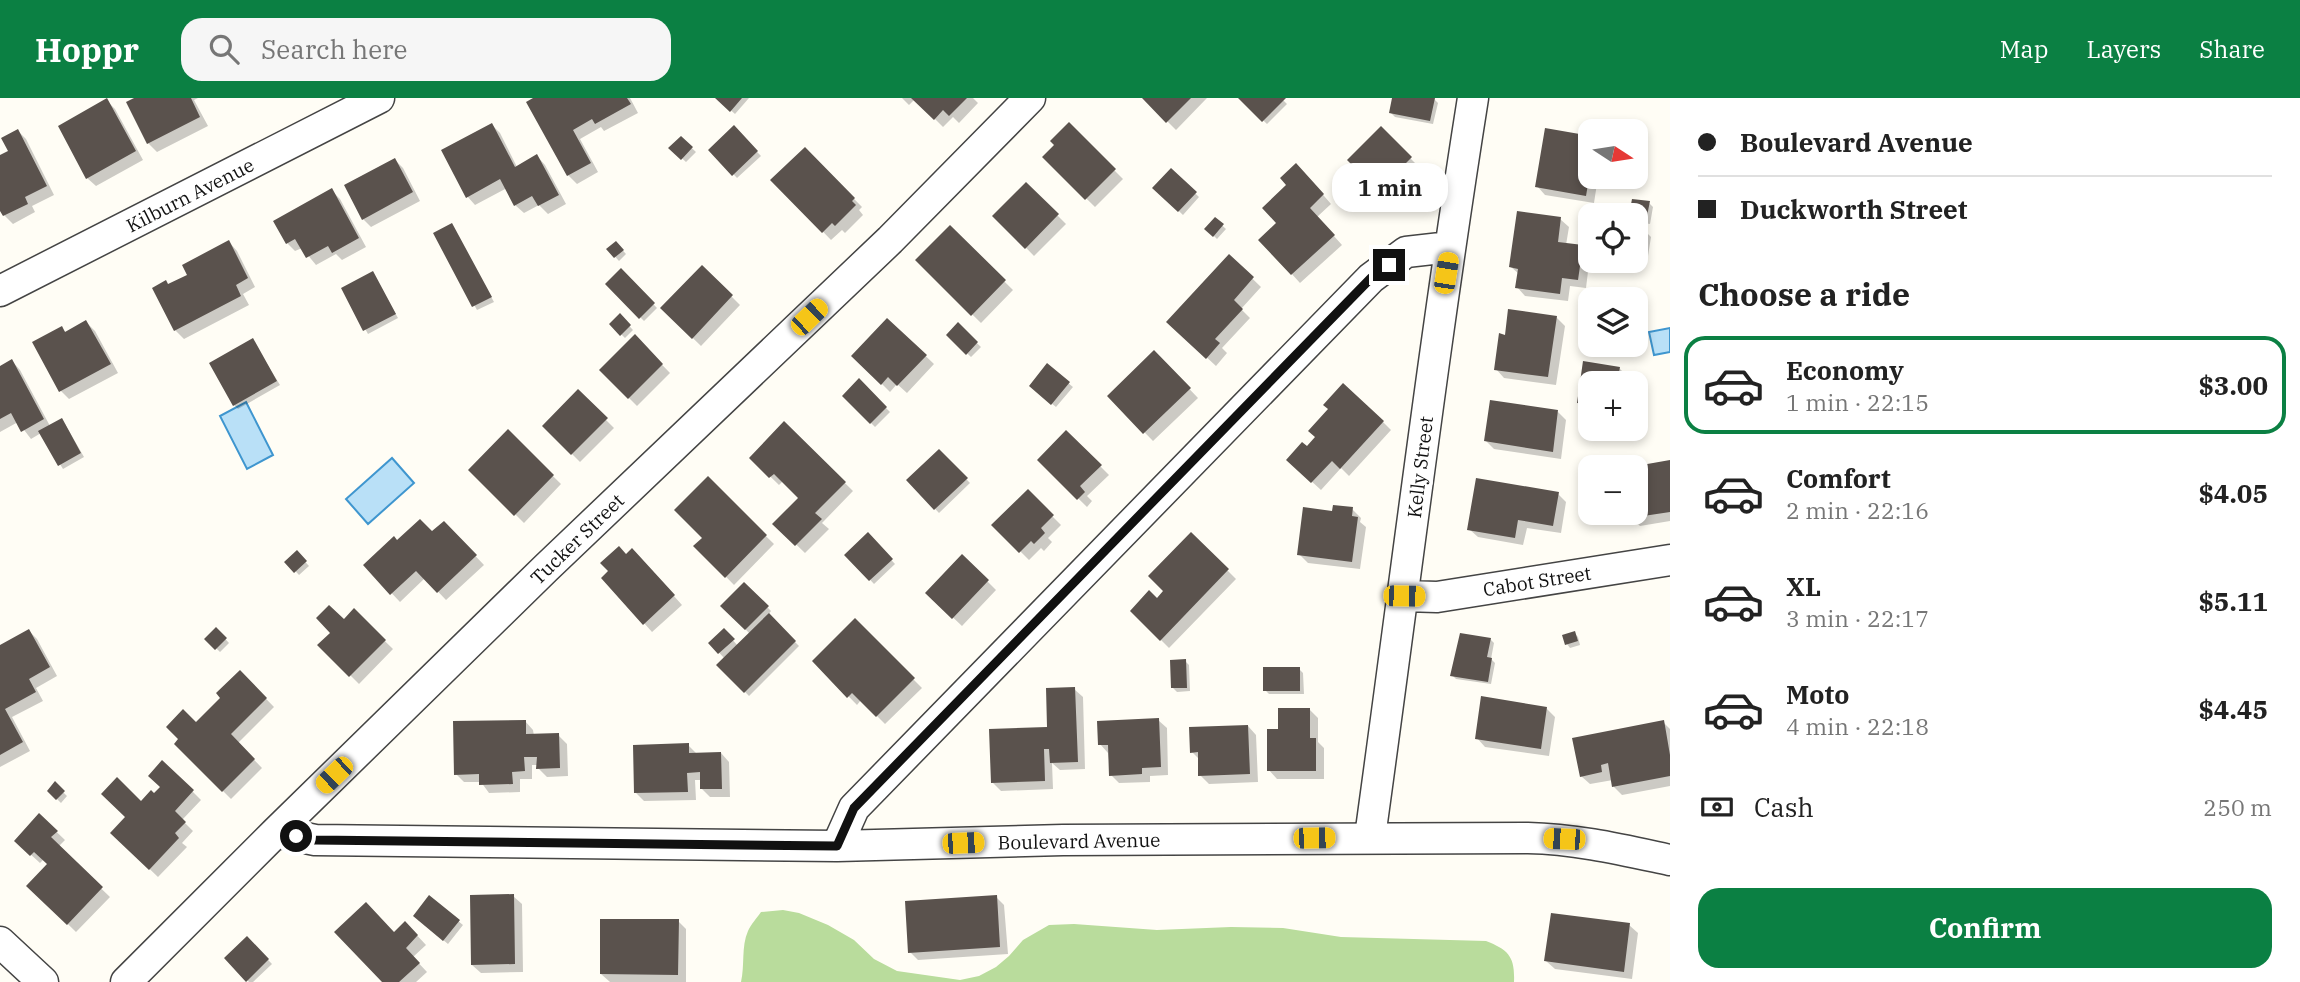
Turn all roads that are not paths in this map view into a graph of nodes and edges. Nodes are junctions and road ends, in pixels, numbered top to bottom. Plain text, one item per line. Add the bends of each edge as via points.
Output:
1 (379, 98) edge
2 (1030, 98) edge
3 (1473, 98) edge
4 (1450, 247) junction
5 (0, 291) edge
6 (1670, 560) edge
7 (1404, 596) junction
8 (276, 832) junction
9 (1370, 837) junction
10 (837, 846) junction
11 (1670, 860) edge
12 (0, 942) edge
13 (43, 982) edge
14 (126, 982) edge

1 - 5 street, Kilburn Avenue
2 - 8 street, Tucker Street via 890,240
3 - 4 street, Kelly Street
4 - 7 street, Kelly Street
4 - 10 street via 1406,251 1371,278 854,808
6 - 7 street, Cabot Street via 1437,597
7 - 9 street, Kelly Street
8 - 10 street, Boulevard Avenue via 315,840
8 - 14 street, Tucker Street
9 - 10 street, Boulevard Avenue
9 - 11 street, Boulevard Avenue via 1564,839
12 - 13 street

